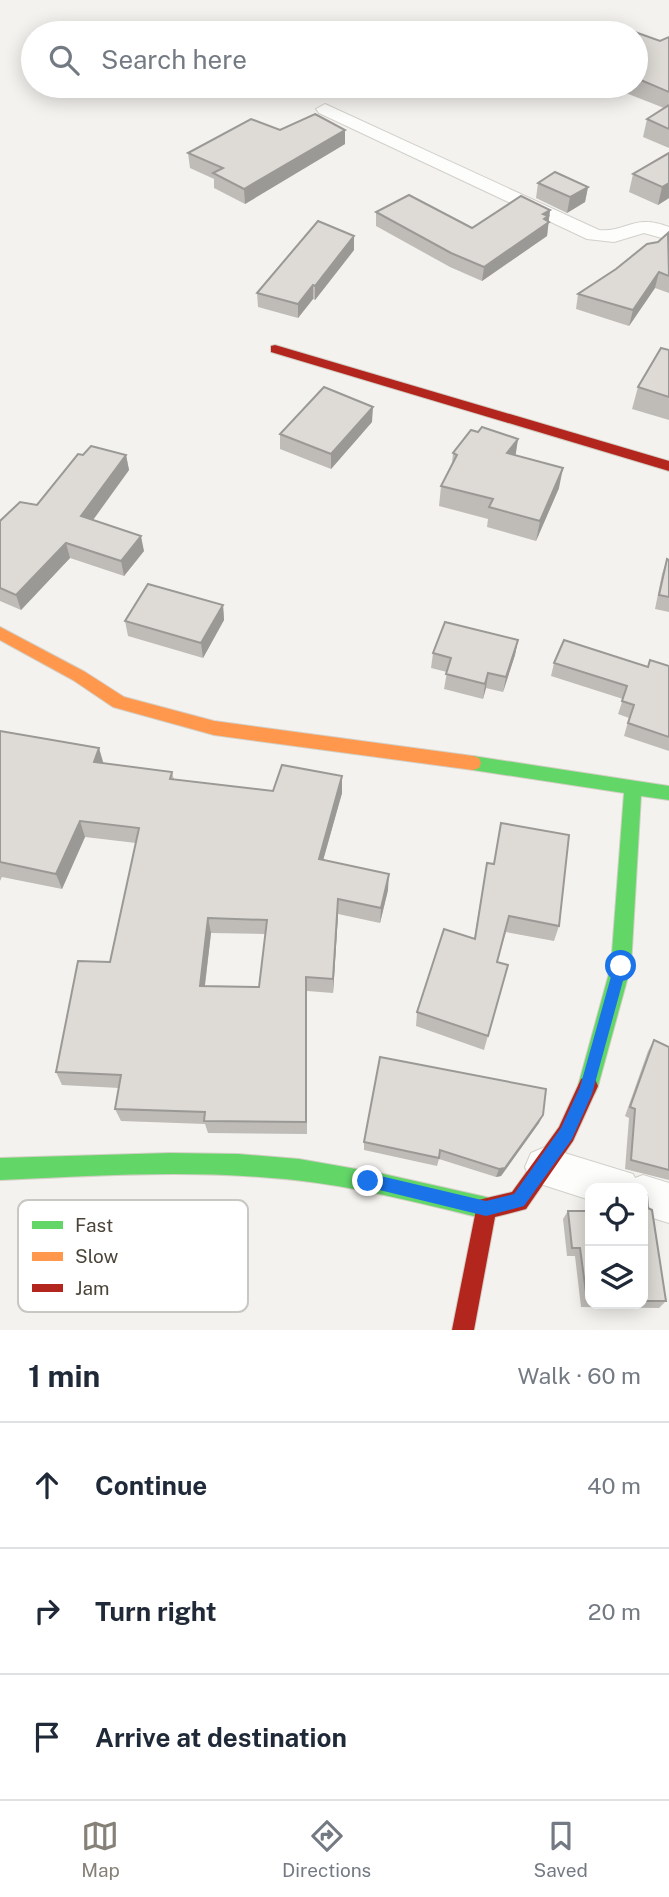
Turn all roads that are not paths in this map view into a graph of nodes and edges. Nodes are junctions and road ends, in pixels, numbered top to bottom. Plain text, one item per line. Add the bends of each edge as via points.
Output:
1 (325, 109) dead end
2 (669, 234) edge
3 (275, 349) dead end
4 (669, 466) edge
5 (0, 633) edge
6 (633, 787) junction
7 (669, 793) edge
8 (545, 1167) junction
9 (0, 1169) edge
10 (601, 1183) edge
11 (648, 1197) edge
12 (669, 1203) edge
13 (486, 1208) junction
14 (463, 1330) edge

1 - 2 street via 594,235 611,238 646,225
3 - 4 street
5 - 6 street via 119,702 214,728
6 - 7 street
6 - 8 street via 621,966 587,1089
8 - 10 street
8 - 13 street via 518,1200
9 - 13 street via 179,1164 306,1171
11 - 12 street
13 - 14 street

